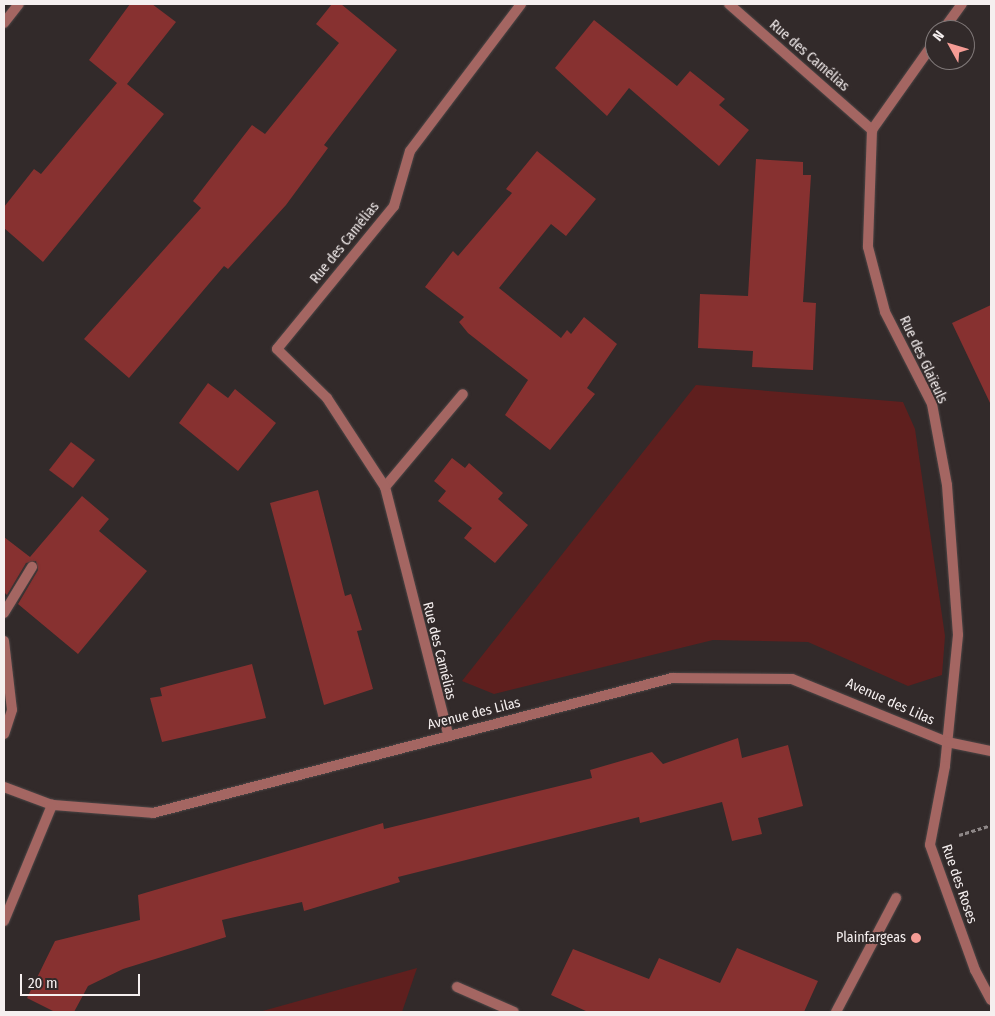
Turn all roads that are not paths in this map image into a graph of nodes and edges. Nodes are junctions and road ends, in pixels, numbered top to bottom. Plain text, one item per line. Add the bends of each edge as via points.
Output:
1 (19, 4) edge
2 (521, 4) edge
3 (729, 4) edge
4 (962, 4) edge
5 (950, 20) edge
6 (4, 23) edge
7 (925, 55) edge
8 (872, 130) junction
9 (463, 394) dead end
10 (385, 487) junction
11 (32, 567) dead end
12 (4, 613) edge
13 (4, 640) edge
14 (4, 734) edge
15 (448, 734) junction
16 (947, 742) junction
17 (991, 751) edge
18 (4, 787) edge
19 (52, 806) junction
20 (896, 898) dead end
21 (4, 921) edge
22 (457, 986) dead end
23 (991, 1000) edge
24 (514, 1012) edge
25 (836, 1012) edge

1 - 6 street
2 - 10 street, Rue des Camélias via 410,151 394,206 276,349 327,398
3 - 8 street, Rue des Camélias
4 - 5 street
7 - 8 street
8 - 16 street, Rue des Glaïeuls via 868,247 885,312 932,404 947,485 958,635
9 - 10 street
10 - 15 street, Rue des Camélias
11 - 12 street
13 - 14 street via 12,710
15 - 16 street, Avenue des Lilas via 672,678 792,679
15 - 19 street, Avenue des Lilas via 153,813
16 - 17 street, Avenue des Lilas
16 - 23 street, Rue des Roses via 930,845 975,970
18 - 19 street, Avenue des Lilas
19 - 21 street
20 - 25 street
22 - 24 street

